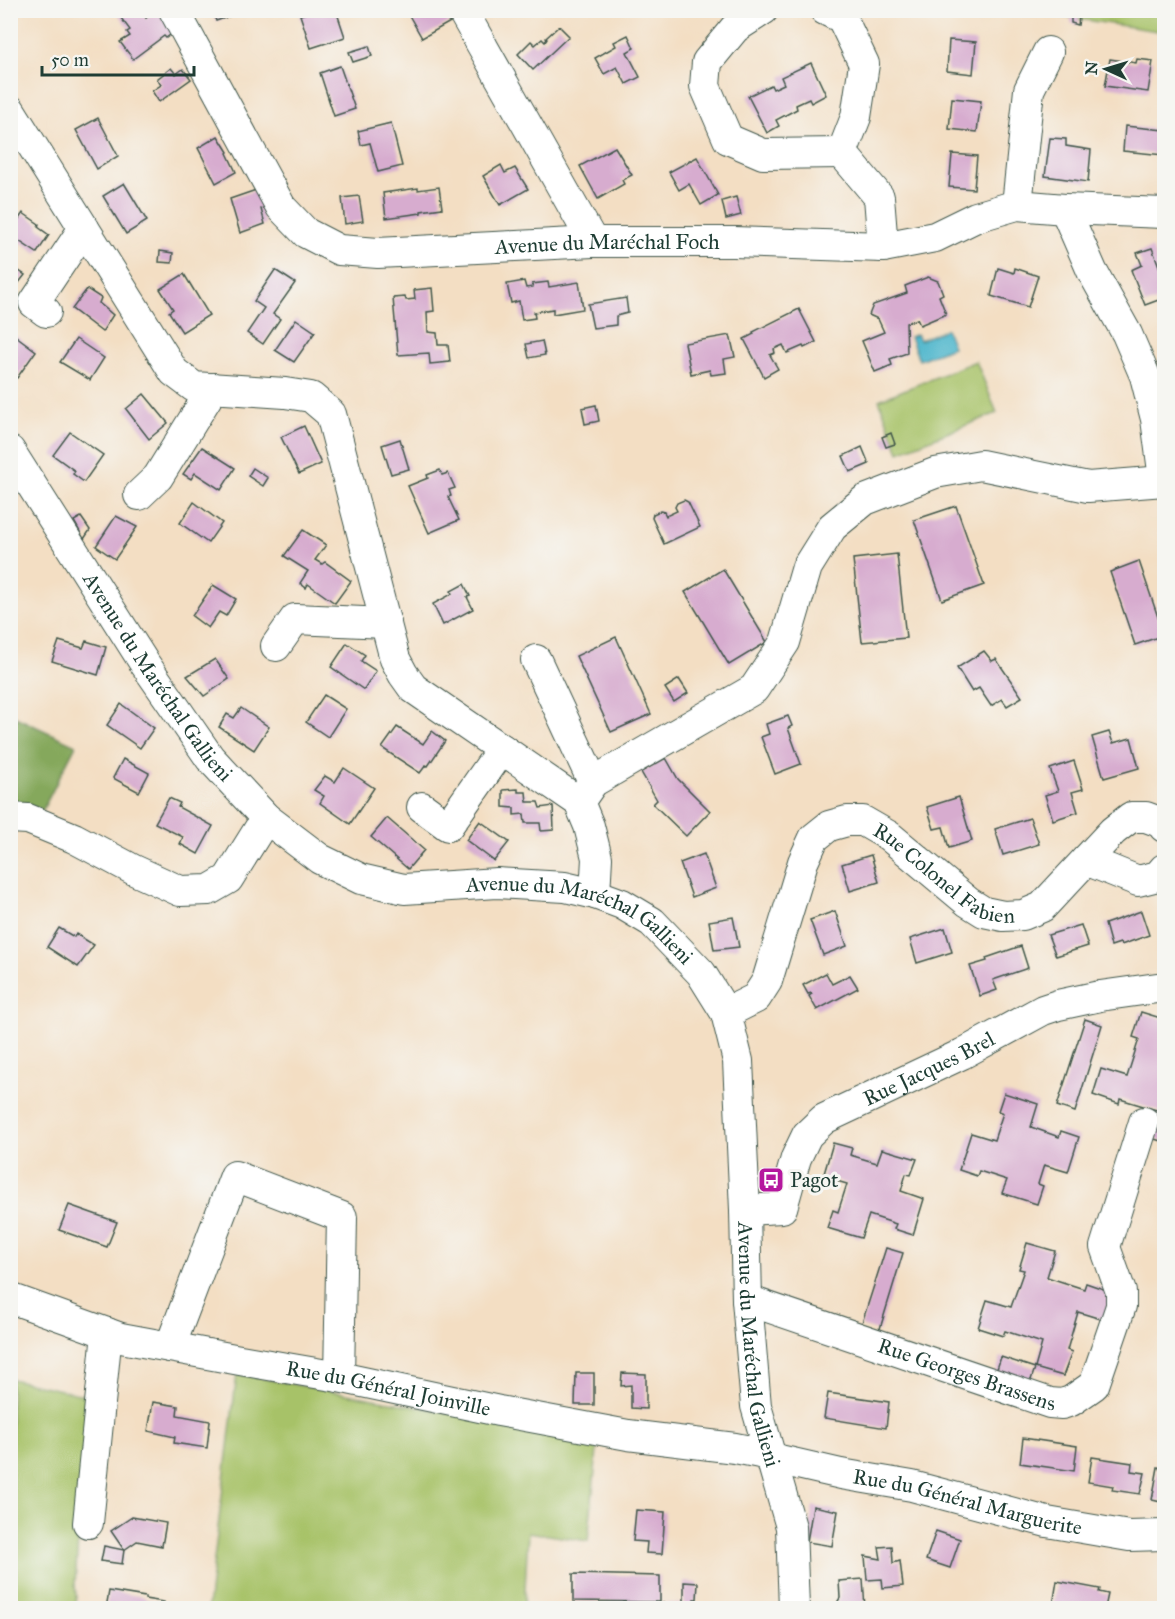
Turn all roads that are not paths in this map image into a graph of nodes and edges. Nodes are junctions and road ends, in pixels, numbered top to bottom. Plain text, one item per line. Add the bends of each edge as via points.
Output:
1 (174, 10) edge
2 (462, 10) edge
3 (763, 10) edge
4 (825, 10) edge
5 (1048, 52) dead end
6 (10, 110) edge
7 (842, 153) junction
8 (1017, 205) junction
9 (1065, 209) junction
10 (1164, 213) edge
11 (84, 228) junction
12 (593, 242) junction
13 (883, 247) junction
14 (46, 312) dead end
15 (213, 388) junction
16 (10, 451) edge
17 (1164, 480) edge
18 (140, 495) dead end
19 (386, 623) junction
20 (276, 646) dead end
21 (536, 660) dead end
22 (502, 749) junction
23 (586, 792) junction
24 (422, 807) dead end
25 (10, 818) edge
26 (266, 818) junction
27 (1164, 827) edge
28 (1086, 860) junction
29 (1164, 869) edge
30 (595, 894) junction
31 (1164, 987) edge
32 (726, 1013) junction
33 (1144, 1122) dead end
34 (745, 1210) junction
35 (10, 1298) edge
36 (747, 1300) junction
37 (107, 1333) junction
38 (171, 1347) junction
39 (339, 1377) junction
40 (771, 1456) junction
41 (88, 1523) dead end
42 (1164, 1535) edge
43 (794, 1608) edge

1 - 12 street, Avenue du Maréchal Foch via 281,207 306,233 339,250 378,253
2 - 12 street
3 - 7 street via 735,28 707,62 705,86 728,139 763,154
4 - 7 street via 842,18 864,64 856,117
5 - 8 street via 1029,90
6 - 11 street
7 - 13 street via 879,197
8 - 9 street, Avenue du Maréchal Foch
8 - 13 street, Avenue du Maréchal Foch via 976,217 935,237
9 - 10 street, Avenue du Maréchal Foch
9 - 17 street via 1145,376 1156,419
11 - 14 street via 34,303
11 - 15 street via 174,372 194,387
12 - 13 street, Avenue du Maréchal Foch
15 - 18 street via 158,477
15 - 19 street via 311,397 331,414
16 - 26 street, Avenue du Maréchal Gallieni via 145,664 210,758
17 - 23 street via 1088,487 981,465 935,473 865,501 832,527 807,567 785,642 754,689
19 - 20 street via 295,620
19 - 22 street via 395,659 413,688
21 - 23 street
22 - 23 street
22 - 24 street via 448,826
23 - 30 street via 597,858
25 - 26 street via 28,819 74,838 180,891 209,890 228,879
26 - 30 street, Avenue du Maréchal Gallieni via 320,859 361,879 404,889 497,883 565,887
27 - 28 street, Rue Colonel Fabien via 1146,817 1131,817
28 - 29 street via 1138,881 1158,876
28 - 32 street, Rue Colonel Fabien via 1042,907 1023,915 1003,916 984,912 968,902 889,836 863,821 829,826 814,838 803,862 767,981 756,998
30 - 32 street, Avenue du Maréchal Gallieni via 652,922 701,973
31 - 34 street, Rue Jacques Brel via 1100,996 1042,1010 962,1054 824,1119 803,1143 782,1208
32 - 34 street, Avenue du Maréchal Gallieni via 738,1061
33 - 36 street, Rue Georges Brassens via 1106,1247 1122,1292 1121,1306 1094,1385 1071,1401 1050,1403
34 - 36 street, Avenue du Maréchal Gallieni
35 - 37 street, Rue du Général Joinville
36 - 40 street, Avenue du Maréchal Gallieni via 756,1406
37 - 38 street, Rue du Général Joinville
37 - 41 street
38 - 39 street, Rue du Général Joinville
38 - 39 street via 235,1176 342,1217
39 - 40 street, Rue du Général Joinville via 628,1435
40 - 42 street, Rue du Général Marguerite via 912,1486 1047,1522 1129,1536
40 - 43 street, Avenue du Maréchal Gallieni via 791,1527

